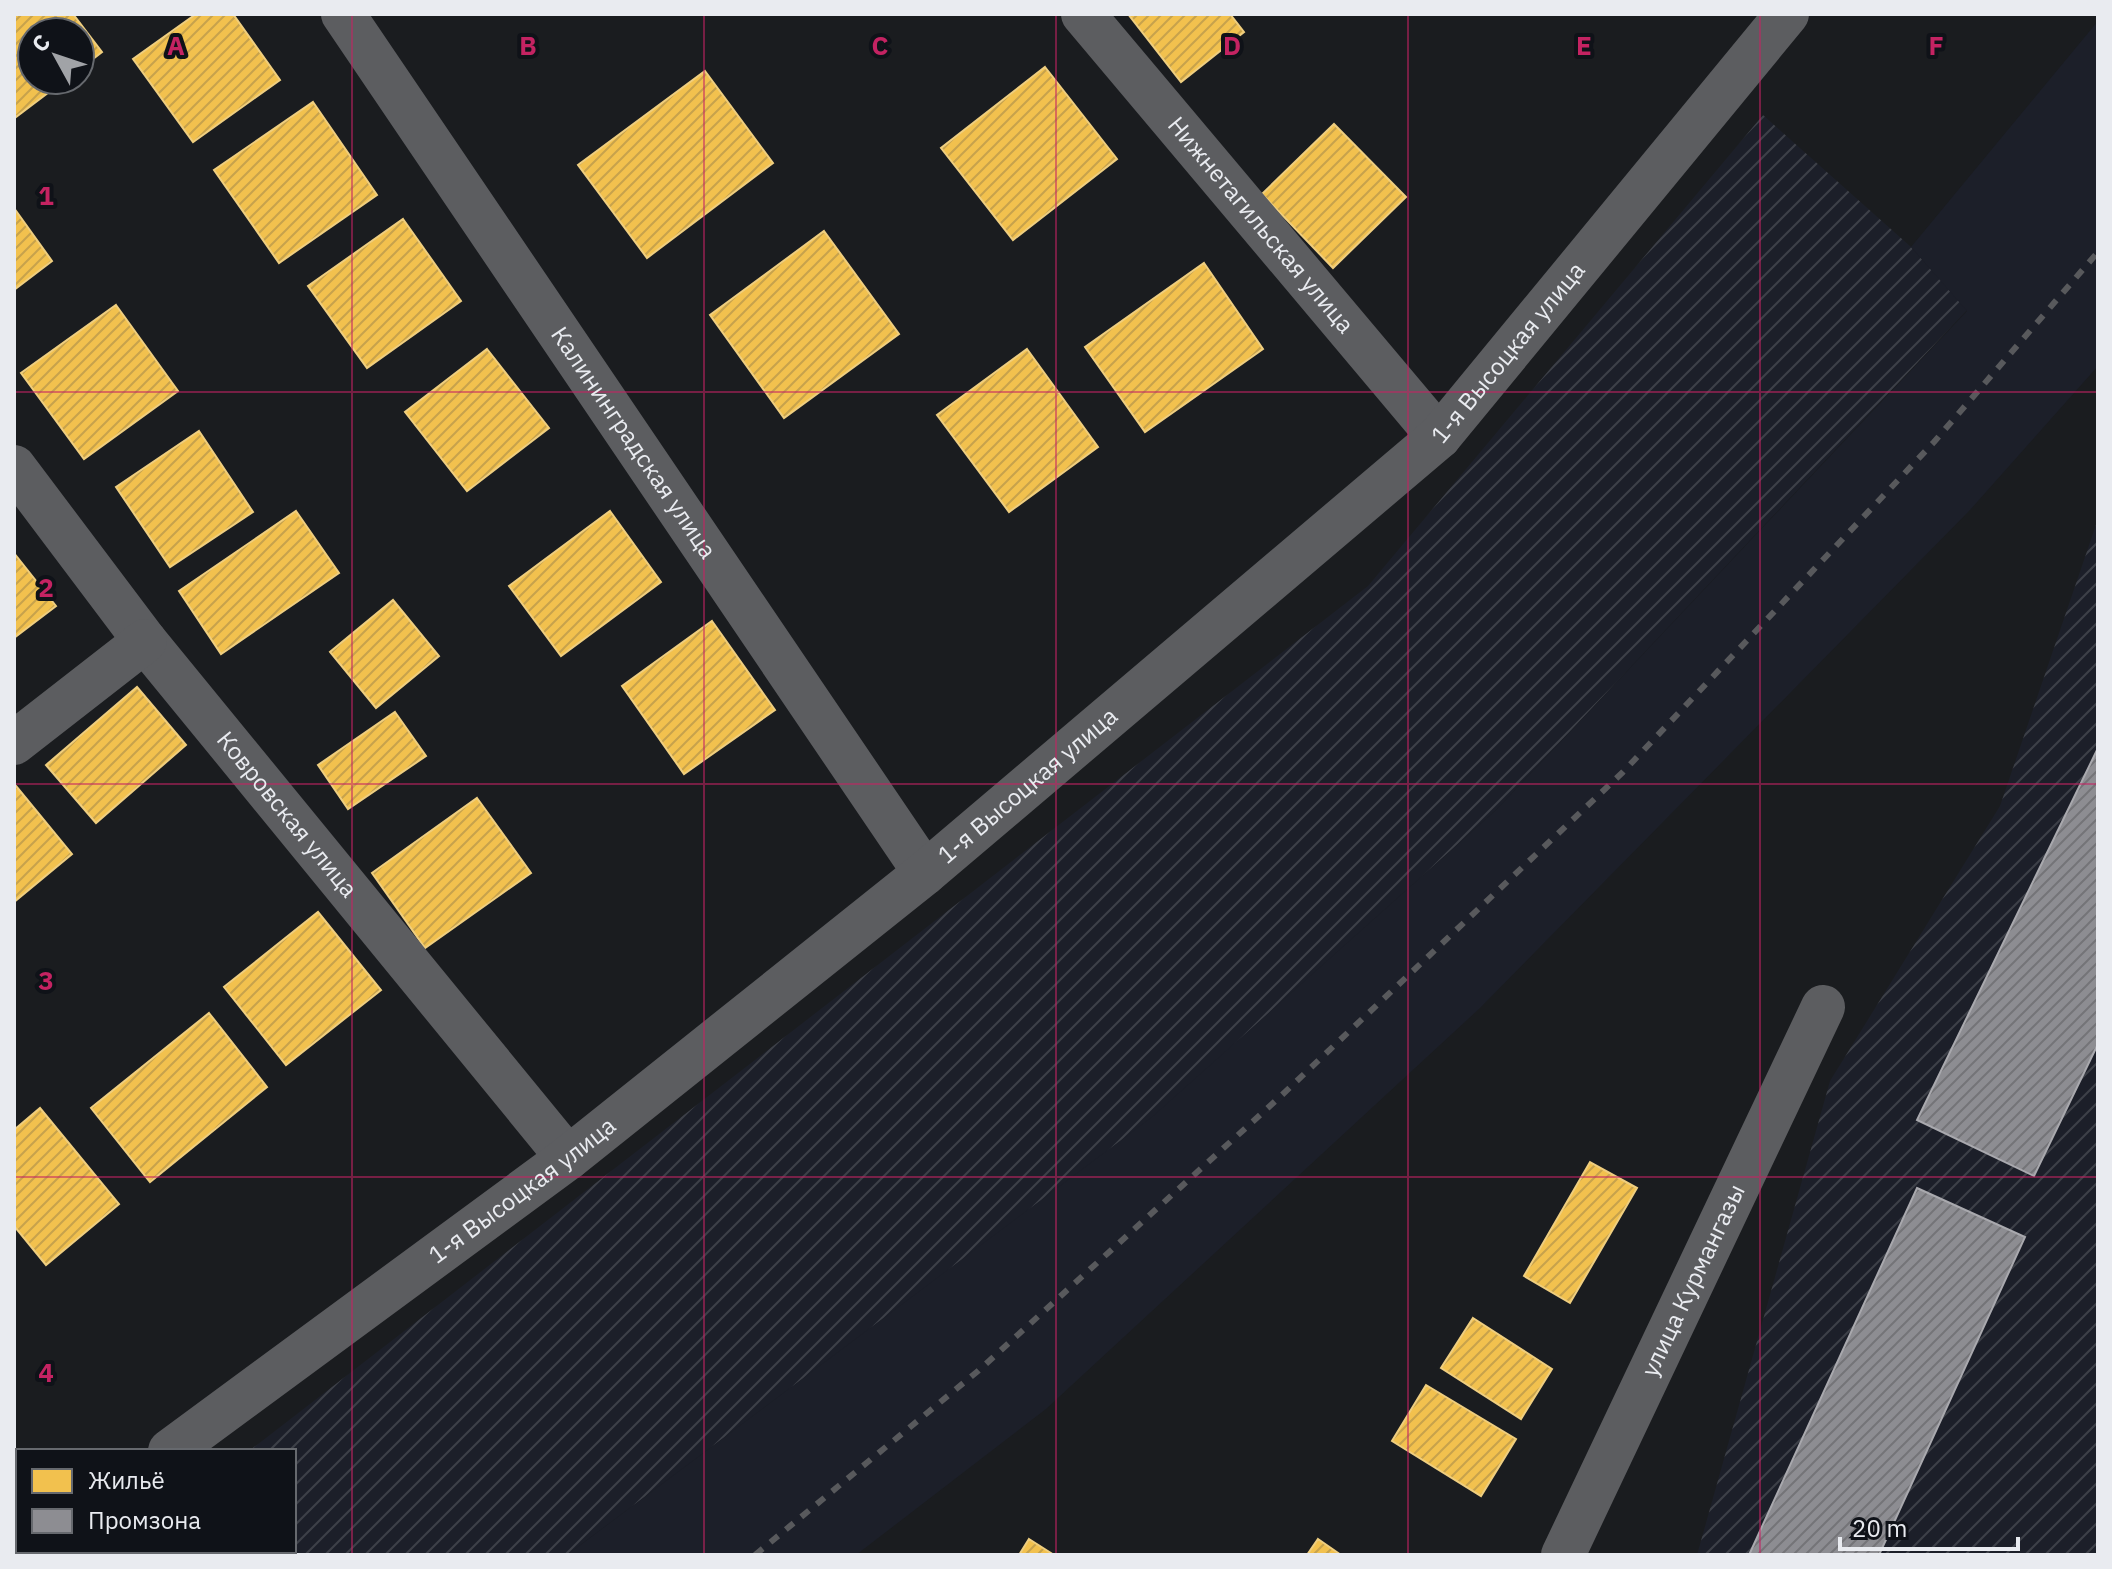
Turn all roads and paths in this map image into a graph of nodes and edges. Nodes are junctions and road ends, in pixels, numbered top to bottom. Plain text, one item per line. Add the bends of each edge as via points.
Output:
1 (343, 14) edge
2 (1083, 14) edge
3 (1787, 14) edge
4 (1439, 437) junction
5 (14, 467) edge
6 (145, 641) junction
7 (14, 743) edge
8 (925, 873) junction
9 (1823, 1007) dead end
10 (568, 1158) junction
11 (173, 1449) edge
12 (1563, 1555) edge

1 - 8 street, Калининградская улица
2 - 4 street, Нижнетагильская улица
3 - 4 street, 1-я Высоцкая улица
4 - 8 street, 1-я Высоцкая улица
5 - 6 street, Ковровская улица
6 - 7 street
6 - 10 street, Ковровская улица
8 - 10 street, 1-я Высоцкая улица
9 - 12 street, улица Курмангазы
10 - 11 street, 1-я Высоцкая улица

